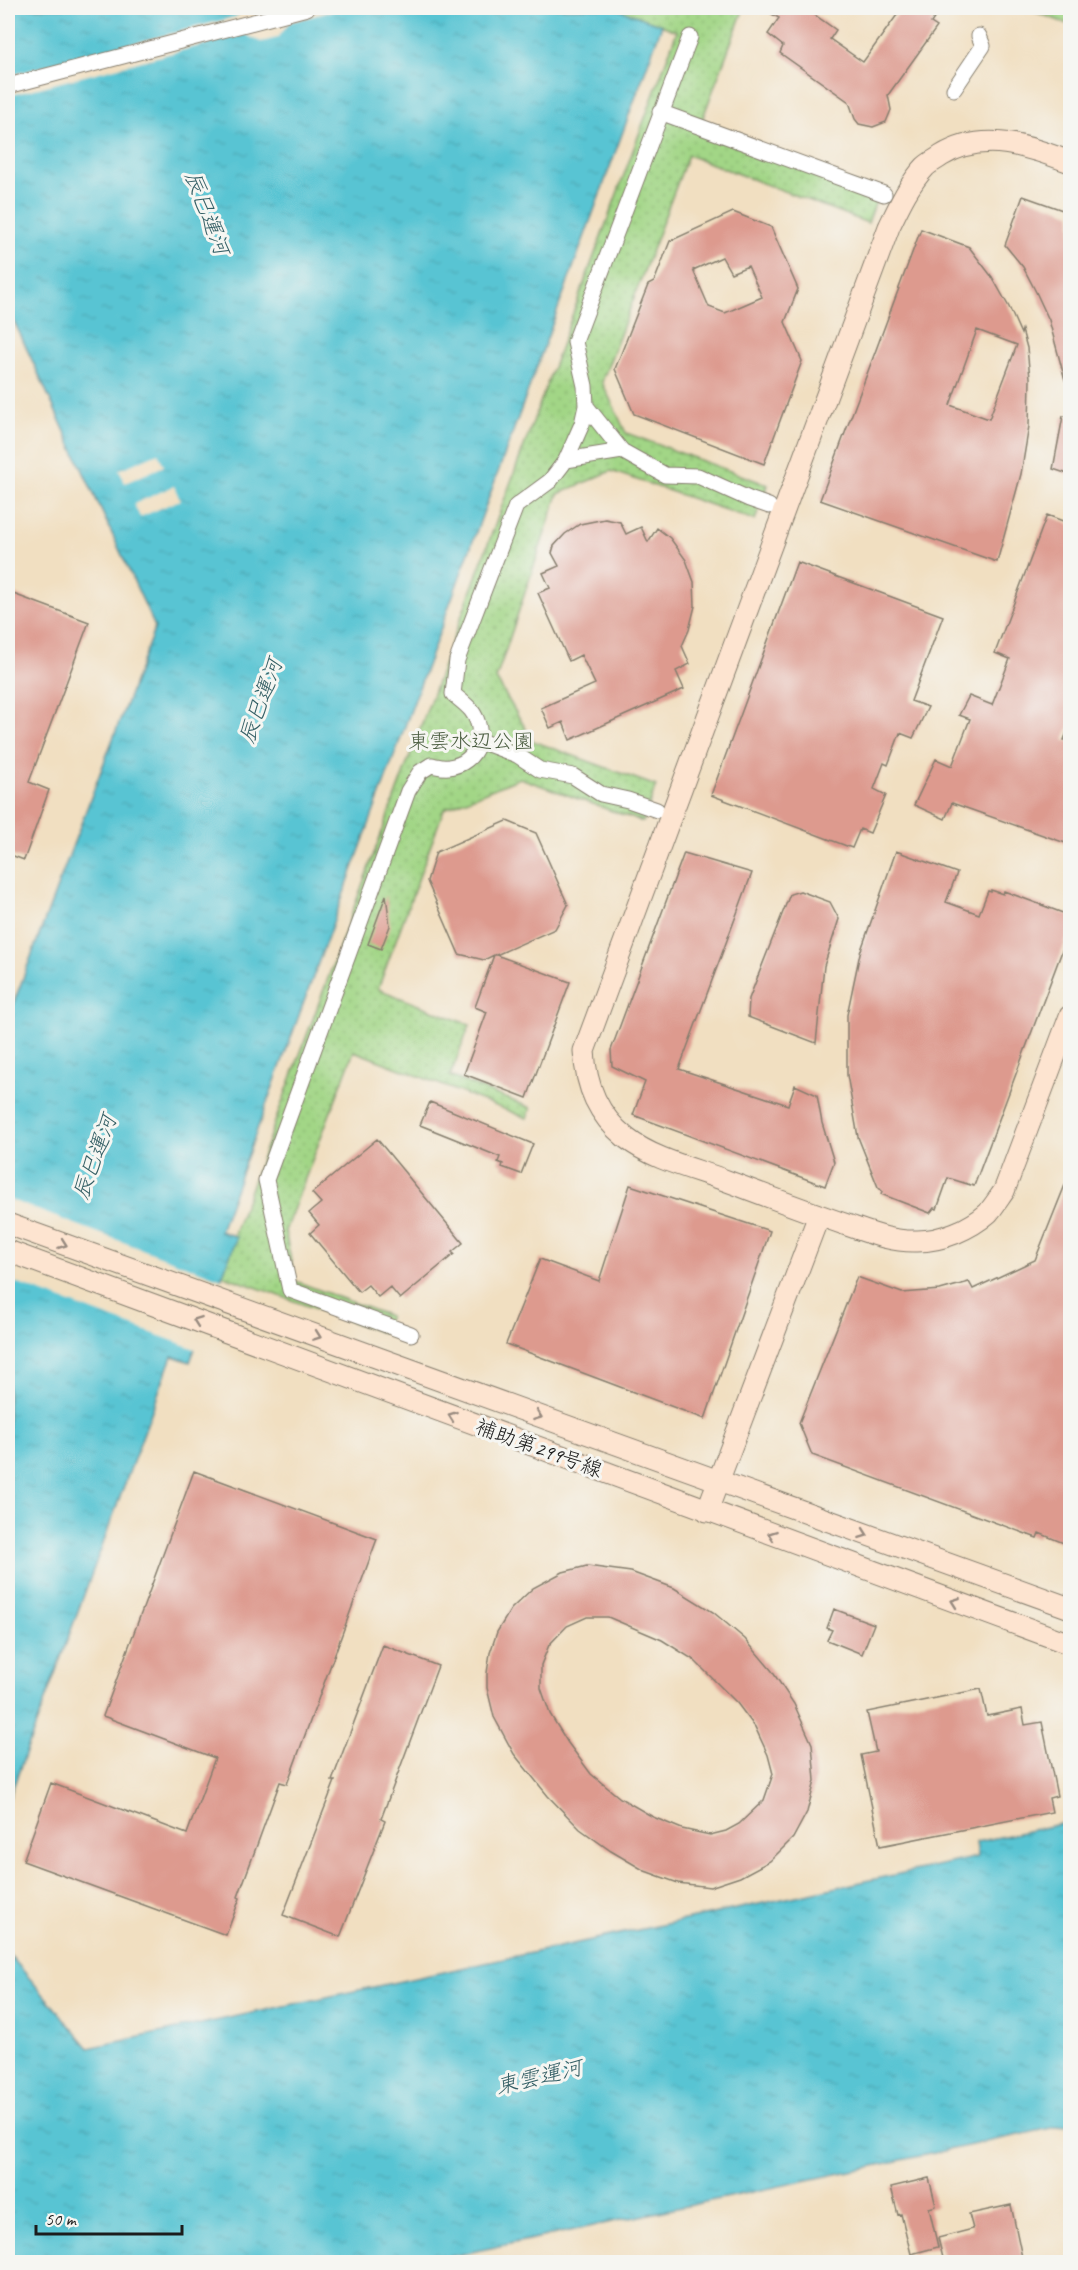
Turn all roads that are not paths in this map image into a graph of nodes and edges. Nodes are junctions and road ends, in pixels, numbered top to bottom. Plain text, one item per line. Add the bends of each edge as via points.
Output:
1 (307, 8) edge
2 (979, 36) dead end
3 (690, 37) dead end
4 (8, 86) edge
5 (954, 89) dead end
6 (660, 112) junction
7 (1071, 162) edge
8 (884, 194) dead end
9 (586, 406) junction
10 (621, 451) junction
11 (566, 460) junction
12 (769, 506) dead end
13 (480, 741) junction
14 (657, 810) dead end
15 (1071, 1016) edge
16 (819, 1215) junction
17 (8, 1224) edge
18 (8, 1251) edge
19 (411, 1334) dead end
20 (718, 1480) junction
21 (707, 1511) junction
22 (1071, 1608) edge
23 (1010, 1622) junction
24 (1071, 1644) edge
25 (1071, 1660) edge

1 - 4 street
2 - 5 street via 982,46
3 - 6 street
6 - 8 street
6 - 9 street via 575,342
7 - 16 street via 1010,142 971,144 927,165 901,202 584,1051 585,1073 594,1099 628,1139 658,1155
9 - 10 street
9 - 11 street
10 - 11 street
10 - 12 street via 665,475 698,476
11 - 13 street via 549,481 516,506 457,660 453,694 471,709
13 - 14 street via 517,755 540,771 573,776 601,795
13 - 19 street via 474,754 461,764 431,765 420,772 408,791 266,1180 290,1290
15 - 16 street via 1004,1191 987,1213 959,1232 919,1242 892,1240
16 - 20 street
17 -> 20 street, 補助第299号線
21 -> 18 street, 補助第299号線
20 - 21 street
20 -> 22 street, 補助第299号線
23 -> 21 street, 補助第299号線
23 - 24 street, 補助第299号線
23 - 25 street

